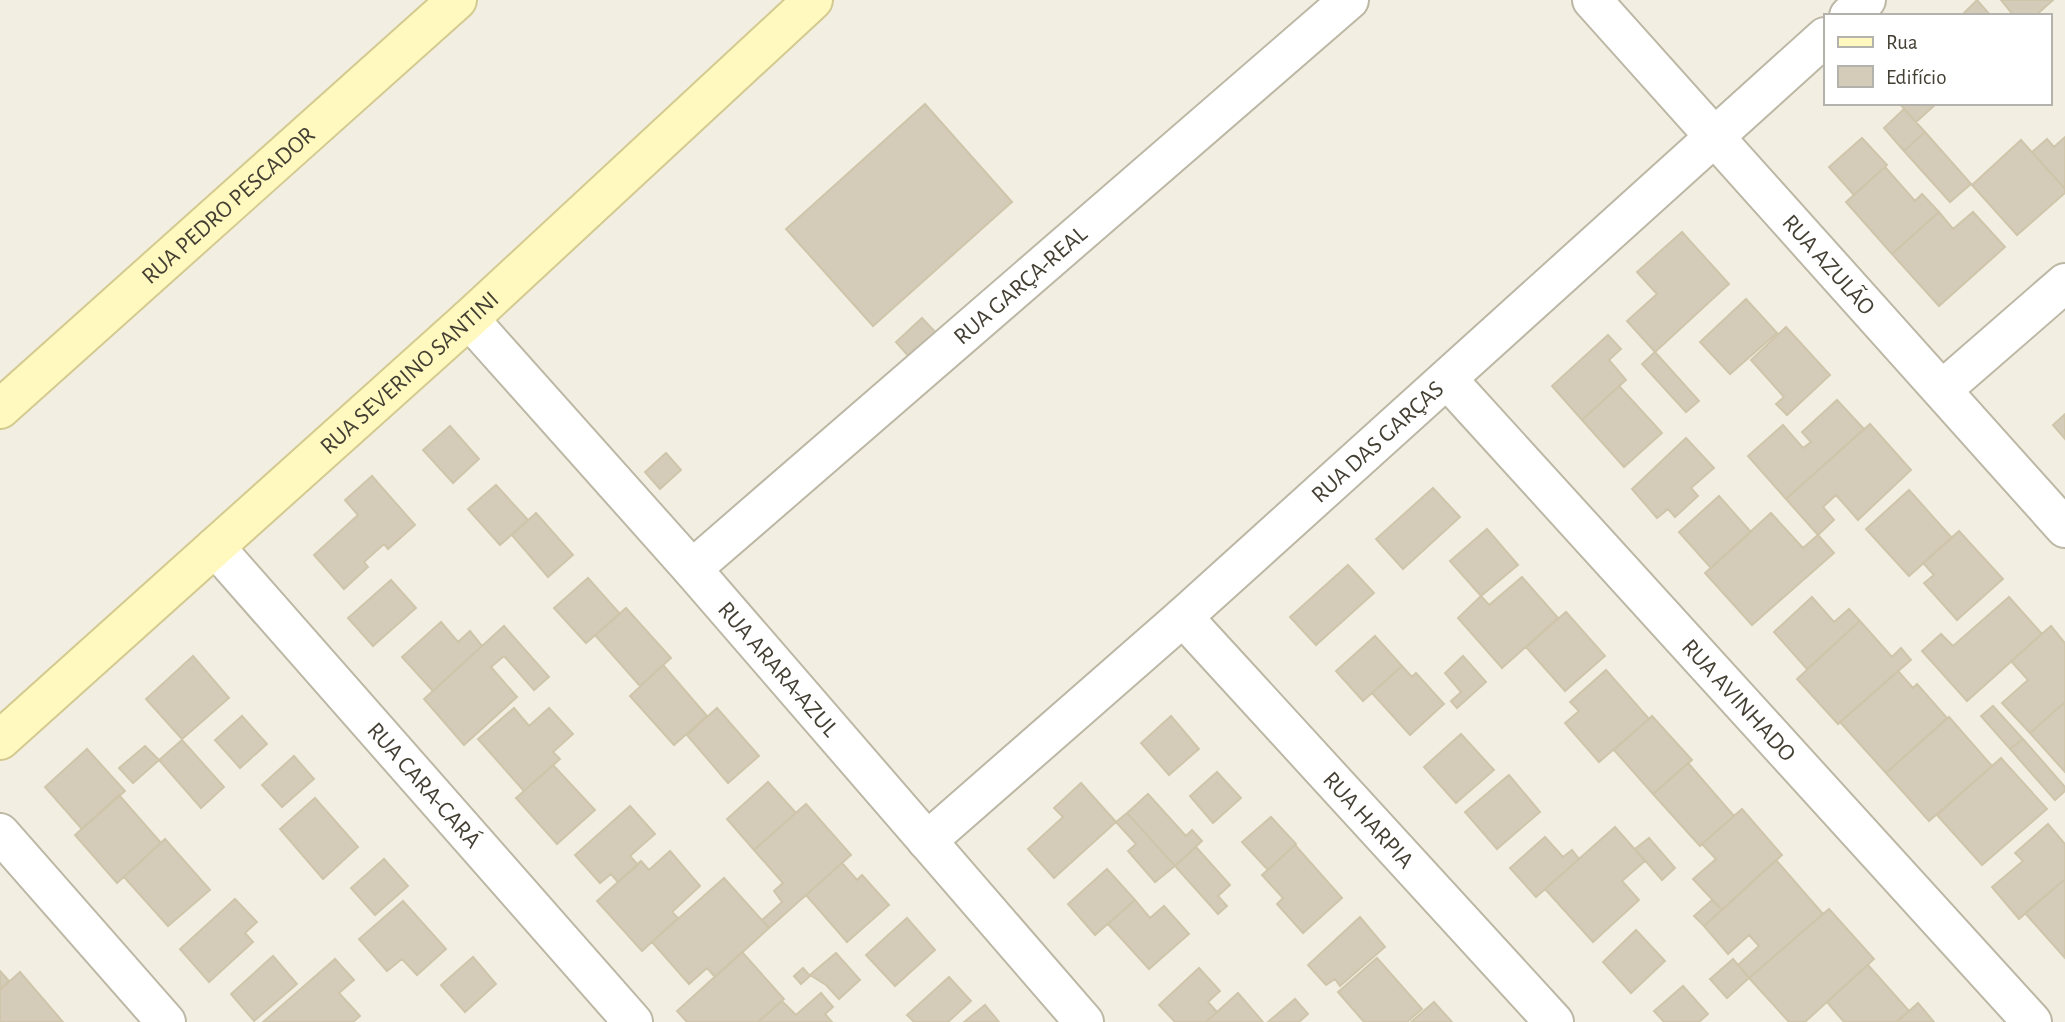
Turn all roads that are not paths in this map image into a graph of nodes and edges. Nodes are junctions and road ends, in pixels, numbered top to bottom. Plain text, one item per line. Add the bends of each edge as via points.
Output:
1 (457, 0) edge
2 (813, 0) edge
3 (1349, 0) edge
4 (1592, 0) edge
5 (1866, 0) edge
6 (1851, 14) edge
7 (1824, 38) edge
8 (1714, 136) junction
9 (2065, 283) edge
10 (469, 319) junction
11 (1447, 379) junction
12 (1942, 390) junction
13 (0, 409) edge
14 (2065, 528) edge
15 (215, 547) junction
16 (692, 569) junction
17 (1183, 617) junction
18 (0, 740) edge
19 (0, 833) edge
20 (927, 841) junction
21 (166, 1022) edge
22 (633, 1022) edge
23 (1084, 1022) edge
24 (1554, 1022) edge
25 (2032, 1022) edge

1 - 13 street, RUA PEDRO PESCADOR
2 - 10 street, RUA SEVERINO SANTINI
3 - 16 street, RUA GARÇA-REAL
4 - 8 street, RUA AZULÃO
5 - 6 street
7 - 8 street, RUA DAS GARÇAS
8 - 11 street, RUA DAS GARÇAS
8 - 12 street, RUA AZULÃO
9 - 12 street
10 - 15 street, RUA SEVERINO SANTINI
10 - 16 street, RUA ARARA-AZUL
11 - 17 street, RUA DAS GARÇAS
11 - 25 street, RUA AVINHADO
12 - 14 street, RUA AZULÃO
15 - 18 street, RUA SEVERINO SANTINI
15 - 22 street, RUA CARA-CARÁ
16 - 20 street, RUA ARARA-AZUL
17 - 20 street, RUA DAS GARÇAS
17 - 24 street, RUA HARPIA
19 - 21 street
20 - 23 street, RUA ARARA-AZUL

